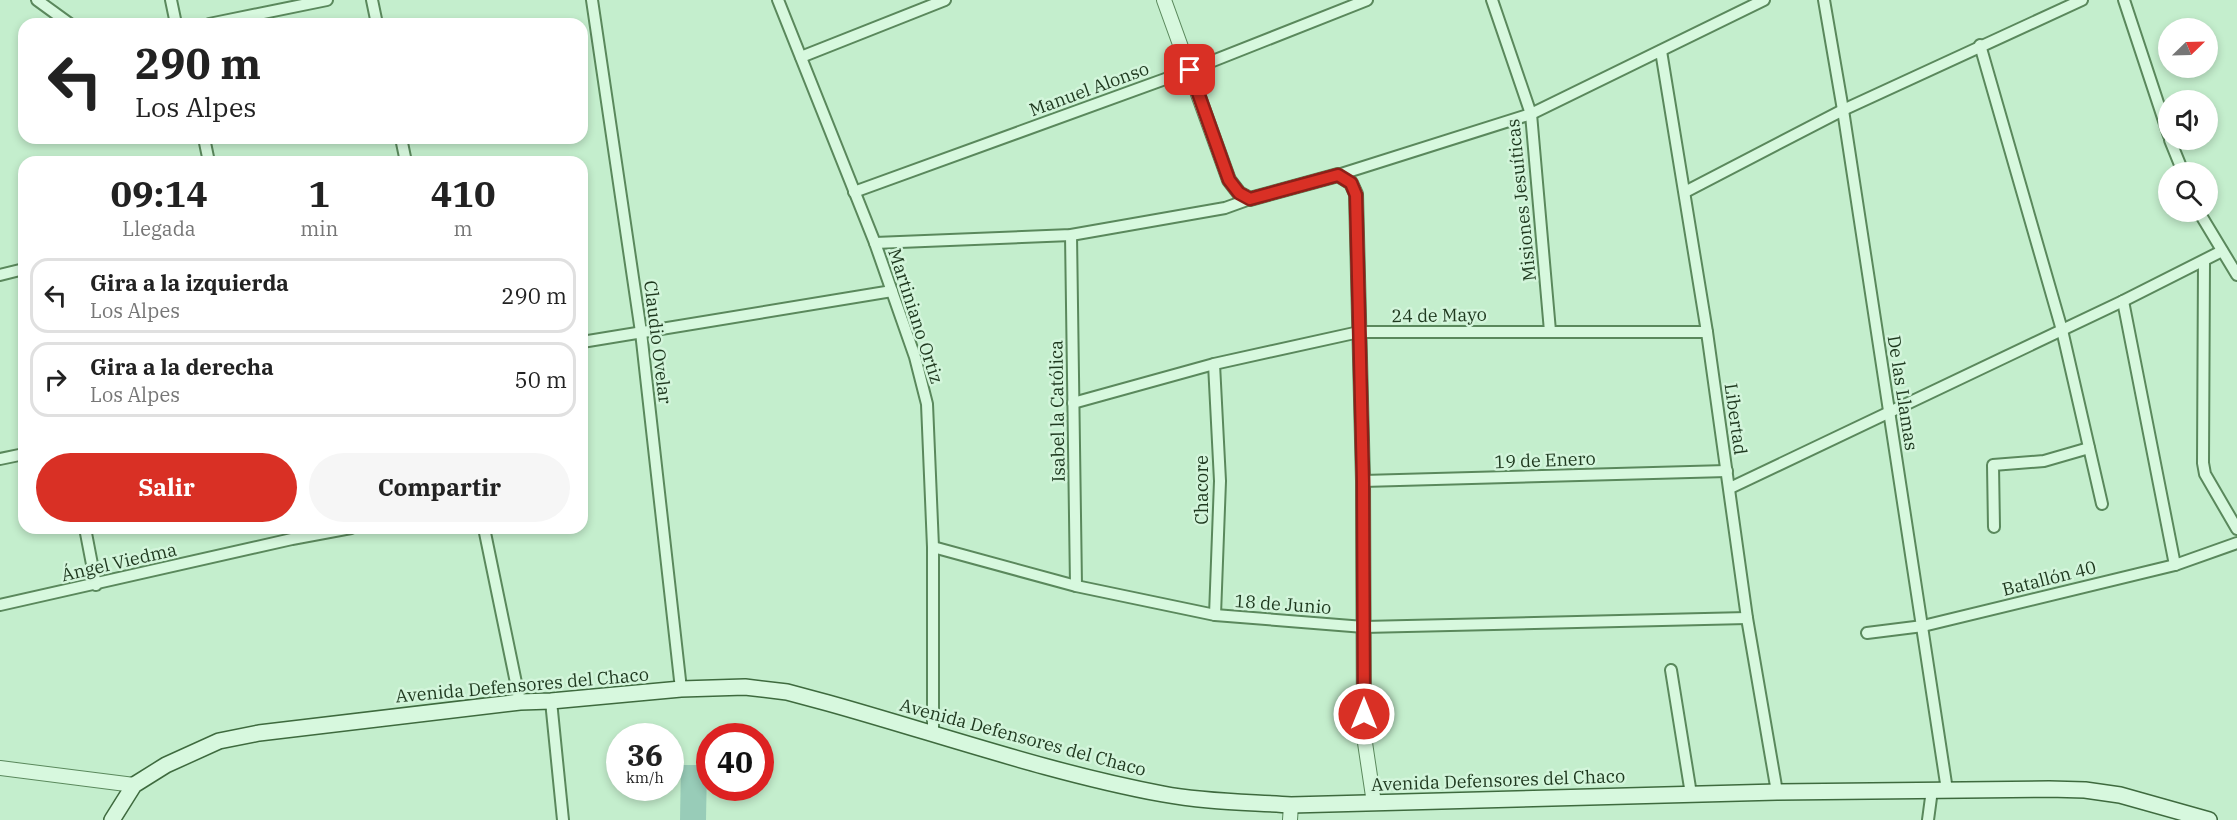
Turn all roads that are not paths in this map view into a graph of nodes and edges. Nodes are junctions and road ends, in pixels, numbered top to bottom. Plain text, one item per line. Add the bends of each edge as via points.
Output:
1 (38, 0) edge
2 (171, 0) edge
3 (327, 0) edge
4 (372, 0) edge
5 (592, 0) edge
6 (778, 0) edge
7 (945, 0) edge
8 (1164, 0) edge
9 (1367, 0) edge
10 (1492, 0) edge
11 (1764, 0) edge
12 (1824, 0) edge
13 (2082, 0) edge
14 (2124, 0) edge
15 (62, 18) edge
16 (175, 18) edge
17 (238, 18) edge
18 (376, 18) edge
19 (1980, 45) junction
20 (1661, 51) junction
21 (801, 57) junction
22 (1190, 70) junction
23 (2158, 102) edge
24 (1843, 110) junction
25 (1531, 114) junction
26 (1338, 175) junction
27 (854, 192) junction
28 (1685, 192) junction
29 (1250, 199) junction
30 (2205, 222) edge
31 (1071, 235) junction
32 (875, 243) junction
33 (2222, 252) junction
34 (2204, 261) junction
35 (18, 270) edge
36 (2237, 274) edge
37 (0, 275) edge
38 (892, 291) junction
39 (2123, 301) junction
40 (2062, 330) junction
41 (1550, 331) junction
42 (641, 332) junction
43 (1359, 332) junction
44 (1707, 332) junction
45 (588, 341) edge
46 (1214, 364) junction
47 (1073, 403) junction
48 (1888, 412) junction
49 (2089, 448) junction
50 (18, 455) edge
51 (0, 459) edge
52 (1727, 471) junction
53 (1363, 482) junction
54 (1730, 488) junction
55 (2102, 504) dead end
56 (1994, 527) dead end
57 (2237, 529) edge
58 (86, 534) edge
59 (291, 534) edge
60 (485, 534) edge
61 (2237, 543) edge
62 (933, 547) junction
63 (2175, 564) junction
64 (96, 585) junction
65 (1076, 586) junction
66 (0, 605) edge
67 (1215, 615) junction
68 (1747, 618) junction
69 (1923, 626) junction
70 (1364, 627) junction
71 (1867, 633) dead end
72 (1671, 670) dead end
73 (681, 689) junction
74 (551, 701) junction
75 (520, 702) junction
76 (933, 733) junction
77 (0, 768) edge
78 (134, 785) junction
79 (1939, 790) junction
80 (1778, 792) junction
81 (1691, 794) junction
82 (1374, 803) junction
83 (1291, 813) edge
84 (112, 820) edge
85 (563, 820) edge
86 (1928, 820) edge
87 (2209, 820) edge

1 - 15 street
2 - 16 street
3 - 17 street
4 - 18 street
5 - 42 street, Claudio Ovelar
6 - 21 street, Martiniano Ortiz
7 - 21 street
8 - 22 street
9 - 22 street, Manuel Alonso
10 - 25 street, Misiones Jesuíticas
11 - 20 street
12 - 24 street, De las Llamas
13 - 19 street
14 - 23 street
19 - 24 street
19 - 40 street
20 - 25 street
20 - 28 street, Libertad
21 - 27 street, Martiniano Ortiz
22 - 27 street, Manuel Alonso
22 - 29 street via 1229,180
24 - 28 street
24 - 48 street, De las Llamas
25 - 26 street
25 - 41 street, Misiones Jesuíticas
26 - 29 street
26 - 43 street via 1351,183 1356,195
27 - 32 street, Martiniano Ortiz
28 - 44 street, Libertad
29 - 31 street via 1225,208
30 - 33 street
31 - 32 street
31 - 47 street, Isabel la Católica
32 - 38 street, Martiniano Ortiz
33 - 34 street
33 - 36 street
34 - 39 street
34 - 57 street via 2203,463 2205,474
35 - 37 street
38 - 42 street
38 - 62 street, Martiniano Ortiz via 927,404
39 - 40 street
39 - 63 street
40 - 48 street
40 - 49 street
41 - 43 street, 24 de Mayo
41 - 44 street, 24 de Mayo
42 - 45 street
42 - 73 street, Claudio Ovelar
43 - 46 street, 24 de Mayo
43 - 53 street
44 - 52 street, Libertad
46 - 47 street, 24 de Mayo
46 - 67 street, Chacore via 1220,481
47 - 65 street, Isabel la Católica
48 - 54 street
48 - 69 street, De las Llamas
49 - 55 street
49 - 56 street via 2044,461 1992,465
50 - 51 street
52 - 53 street, 19 de Enero
52 - 54 street, Libertad
53 - 70 street
54 - 68 street, Libertad
58 - 64 street
59 - 64 street, Ángel Viedma
60 - 75 street
61 - 63 street, Batallón 40
62 - 65 street, 18 de Junio
62 - 76 street, Martiniano Ortiz
63 - 69 street, Batallón 40
64 - 66 street, Ángel Viedma
65 - 67 street, 18 de Junio
67 - 70 street, 18 de Junio
68 - 70 street, 18 de Junio
68 - 80 street, Libertad
69 - 71 street, Batallón 40
69 - 79 street, De las Llamas
70 - 82 street via 1364,736
72 - 81 street
73 - 74 main road, Avenida Defensores del Chaco
73 - 76 main road, Avenida Defensores del Chaco via 745,687 787,692
74 - 75 main road, Avenida Defensores del Chaco
74 - 85 street
75 - 78 main road, Avenida Defensores del Chaco via 219,741 166,765
76 - 83 main road, Avenida Defensores del Chaco via 1082,777 1166,795
77 - 78 street
78 - 84 main road, Avenida Defensores del Chaco
79 - 80 main road, Avenida Defensores del Chaco
79 - 86 street, De las Llamas
79 - 87 main road, Avenida Defensores del Chaco via 2085,790 2143,800
80 - 81 main road, Avenida Defensores del Chaco
81 - 82 main road, Avenida Defensores del Chaco
82 - 83 main road, Avenida Defensores del Chaco

